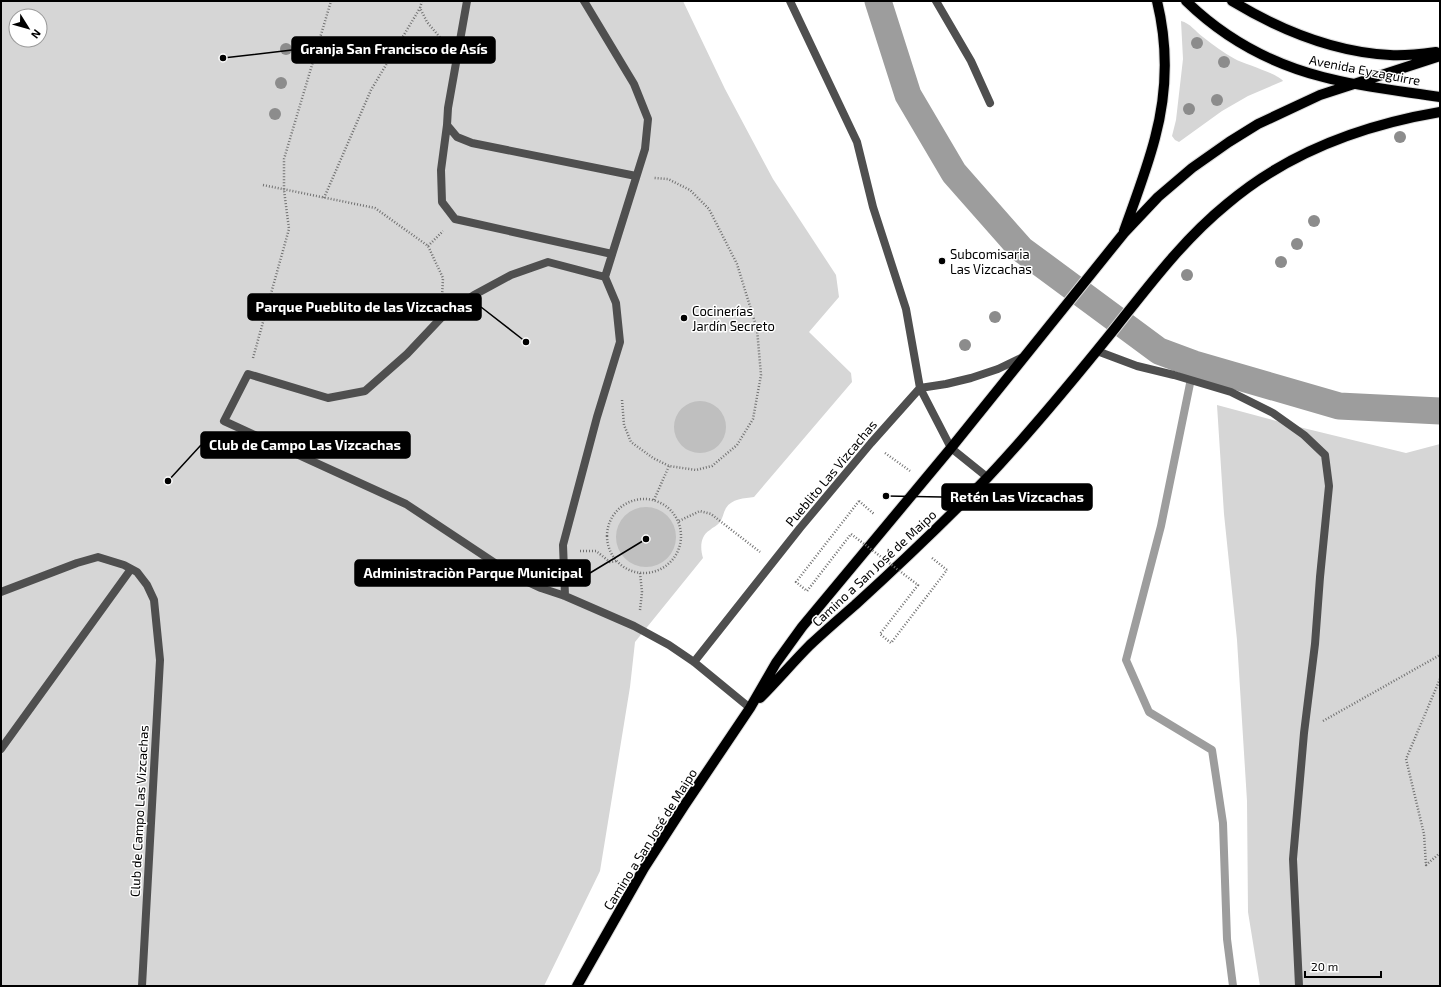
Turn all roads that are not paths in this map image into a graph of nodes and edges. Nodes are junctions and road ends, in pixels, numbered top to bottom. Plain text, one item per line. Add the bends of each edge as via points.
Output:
1 (467, 1) edge
2 (584, 1) edge
3 (790, 1) edge
4 (936, 1) edge
5 (1158, 1) edge
6 (1186, 1) edge
7 (1232, 1) edge
8 (1440, 52) edge
9 (1440, 56) edge
10 (1352, 83) junction
11 (1440, 97) edge
12 (990, 103) dead end
13 (1440, 112) edge
14 (447, 125) junction
15 (636, 176) junction
16 (1124, 233) junction
17 (612, 254) junction
18 (605, 277) junction
19 (1098, 350) junction
20 (1025, 357) junction
21 (920, 388) junction
22 (951, 448) junction
23 (987, 478) junction
24 (132, 569) junction
25 (1, 592) edge
26 (565, 596) junction
27 (694, 662) junction
28 (750, 708) junction
29 (1, 749) edge
30 (142, 986) edge
31 (577, 986) edge
32 (1299, 986) edge

1 - 14 lane
2 - 15 lane via 634,84 648,119 644,149
3 - 21 lane via 857,142 873,207 906,309
4 - 12 lane via 971,61
5 - 16 main road via 1164,43 1165,76 1162,108 1155,138
6 - 10 main road, Avenida Eyzaguirre via 1218,28 1268,58 1292,68
7 - 8 main road, Avenida Eyzaguirre via 1261,18 1324,43 1357,51 1391,55
9 - 10 main road, Camino a San José de Maipo
10 - 11 main road, Avenida Eyzaguirre
10 - 16 main road, Camino a San José de Maipo via 1292,107 1229,142 1192,168 1158,197
13 - 19 main road, Camino a San José de Maipo via 1344,137 1273,171 1227,203 1176,252
14 - 15 lane via 457,137 472,143
14 - 17 lane via 441,170 442,202 455,219
15 - 17 lane
16 - 20 main road, Camino a San José de Maipo
17 - 18 lane
18 - 26 lane via 616,303 620,342 563,545
18 - 26 lane via 548,262 510,275 474,295 441,318 407,354 365,391 328,398 248,374 224,421 406,504 513,575
19 - 23 main road, Camino a San José de Maipo
19 - 32 lane via 1137,366 1231,392 1273,413 1304,435 1325,455 1330,486 1293,859
20 - 21 lane via 971,378
20 - 22 main road, Camino a San José de Maipo
21 - 22 lane
21 - 27 lane, Pueblito Las Vizcachas via 871,443
22 - 23 lane
22 - 28 main road, Camino a San José de Maipo via 802,627 776,663
23 - 28 main road, Camino a San José de Maipo via 912,552 810,645
24 - 25 lane, Club de Campo Las Vizcachas via 98,557
24 - 29 lane
24 - 30 lane, Club de Campo Las Vizcachas via 147,585 154,600 160,660
26 - 27 lane via 634,626 670,645
27 - 28 lane
28 - 31 main road, Camino a San José de Maipo via 644,868

